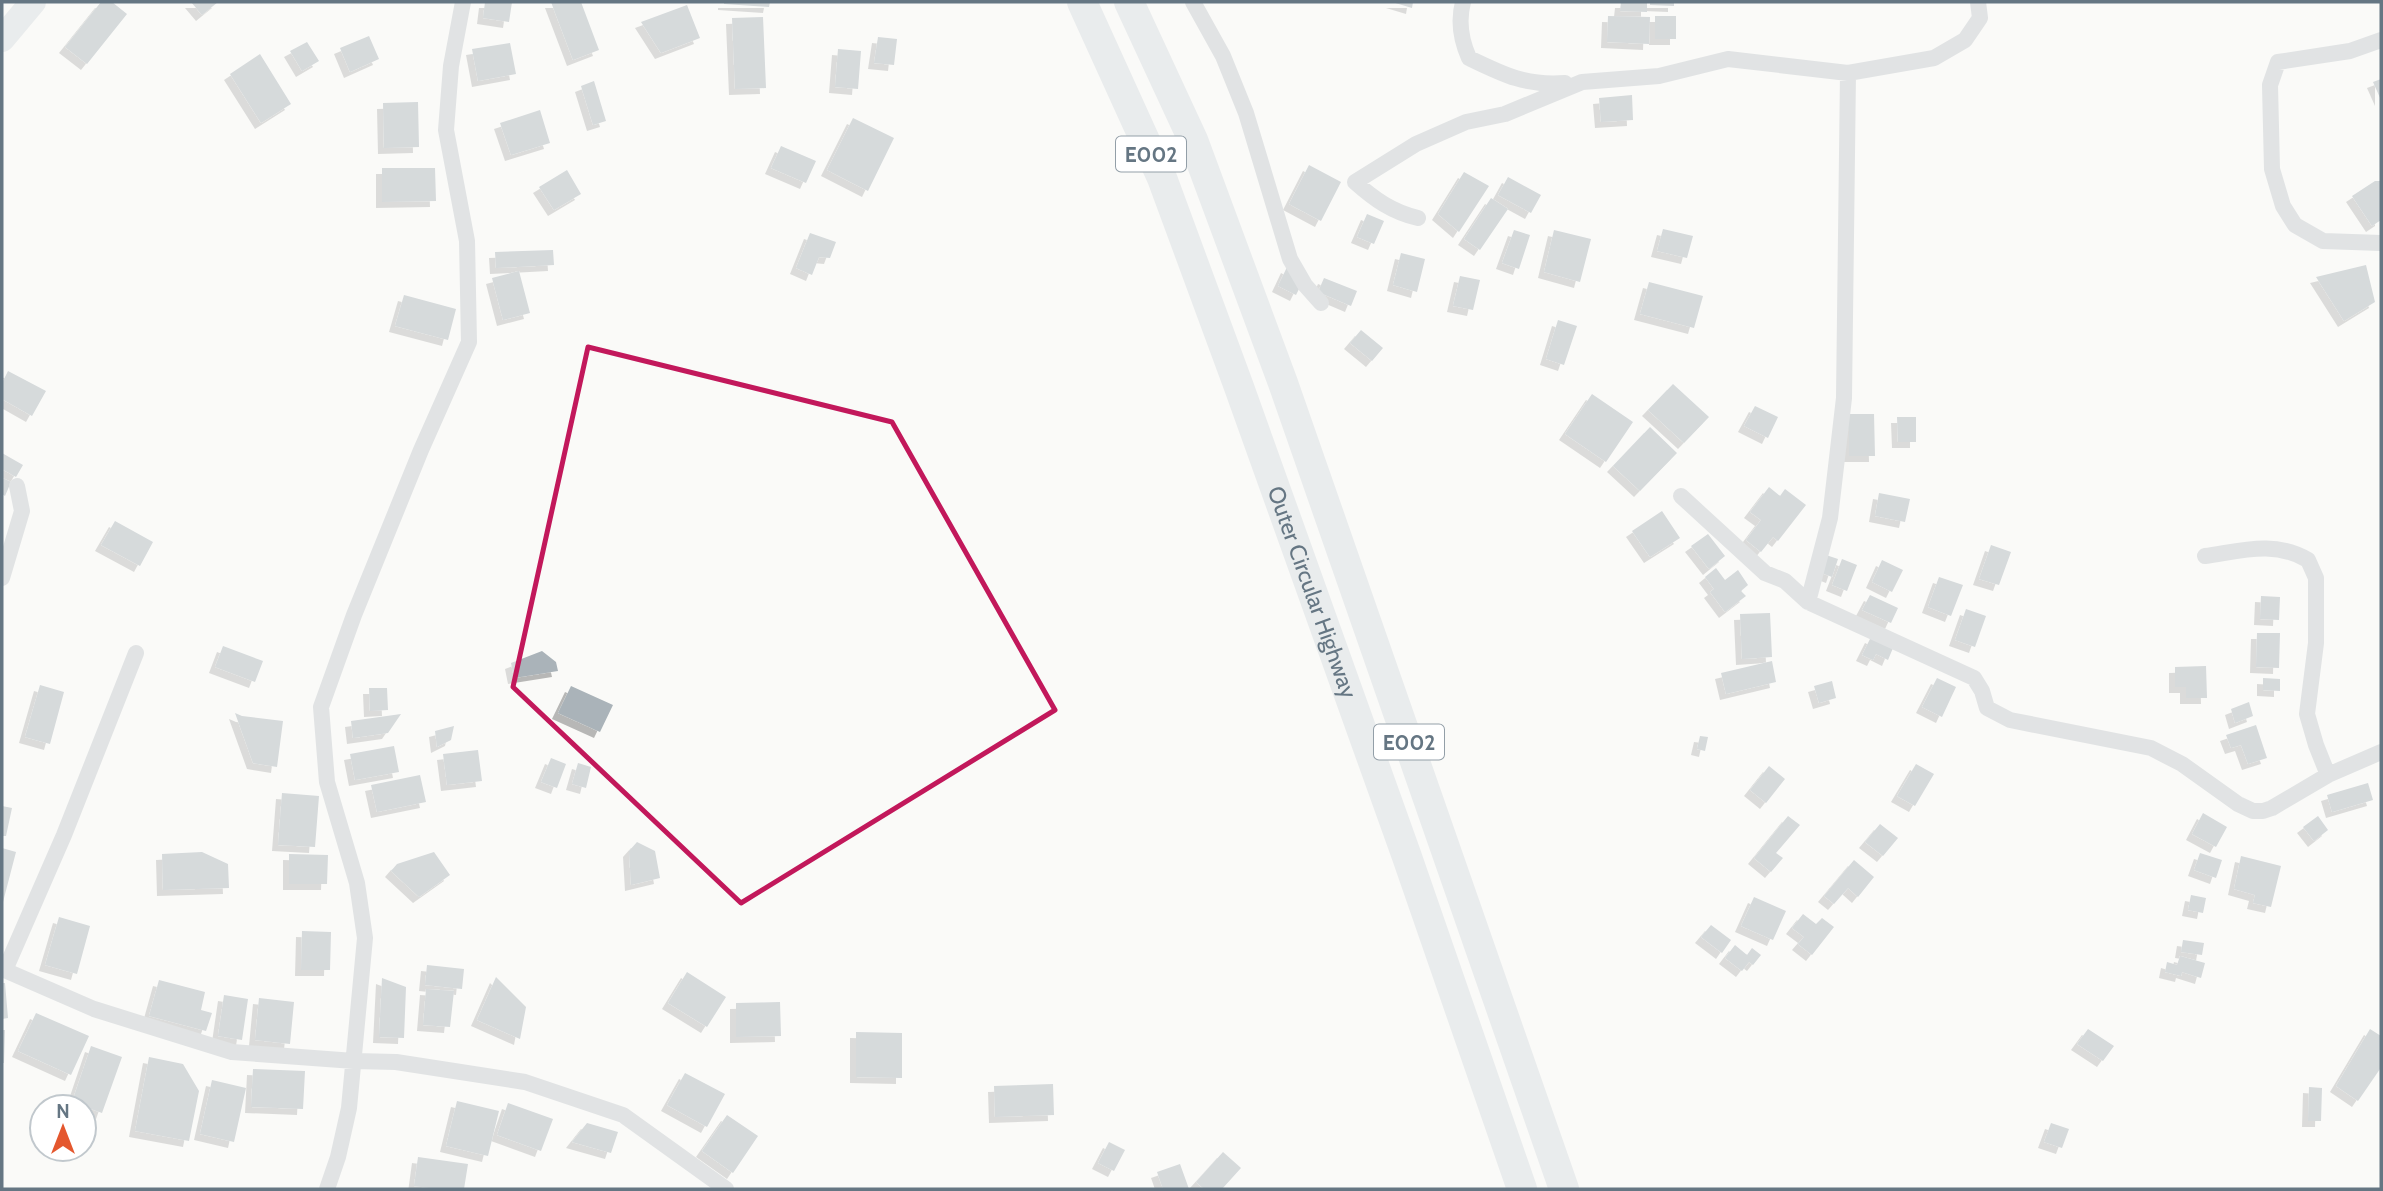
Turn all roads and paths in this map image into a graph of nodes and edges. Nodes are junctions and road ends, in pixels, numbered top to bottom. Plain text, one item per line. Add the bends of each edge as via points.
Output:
1 (33, 2) edge
2 (463, 2) edge
3 (1082, 2) edge
4 (1129, 2) edge
5 (1193, 2) edge
6 (1463, 2) edge
7 (1978, 2) edge
8 (2, 39) edge
9 (2381, 40) edge
10 (1848, 73) junction
11 (1582, 82) junction
12 (1418, 218) dead end
13 (2381, 243) edge
14 (1321, 303) dead end
15 (17, 486) dead end
16 (1681, 496) dead end
17 (2205, 556) dead end
18 (2, 578) edge
19 (1808, 602) junction
20 (136, 653) dead end
21 (2381, 752) edge
22 (2328, 775) junction
23 (3, 970) edge
24 (354, 1061) junction
25 (327, 1189) edge
26 (726, 1189) edge
27 (1522, 1189) edge
28 (1564, 1189) edge

1 - 8 main road
2 - 24 street via 446,130 467,242 469,342 421,450 321,706 327,782 357,883 365,938
3 - 27 highway, Outer Circular Highway / E002 via 1162,178 1211,310
4 - 28 highway, Outer Circular Highway / E002 via 1194,141 1251,296
5 - 14 street via 1223,56 1246,113 1290,258
6 - 11 street via 1462,40 1469,58 1504,75 1542,85
7 - 10 street via 1980,18 1965,40 1934,58
9 - 13 street via 2350,51 2278,62 2270,85 2272,169 2283,206 2295,225 2323,242
10 - 11 street via 1728,59 1659,76
10 - 19 street via 1844,398 1830,518
11 - 12 street via 1505,114 1465,122 1416,144 1355,182 1375,200
15 - 18 street via 22,511
16 - 19 street via 1765,573 1785,581
17 - 22 street via 2281,548 2308,560 2316,578 2316,643 2307,714
19 - 22 street via 1974,677 1987,708 2010,720 2151,748 2253,811 2273,808
20 - 23 street via 59,846
21 - 22 street
23 - 24 street via 94,1009 232,1052
24 - 25 street via 349,1108
24 - 26 street via 396,1062 525,1082 623,1115

